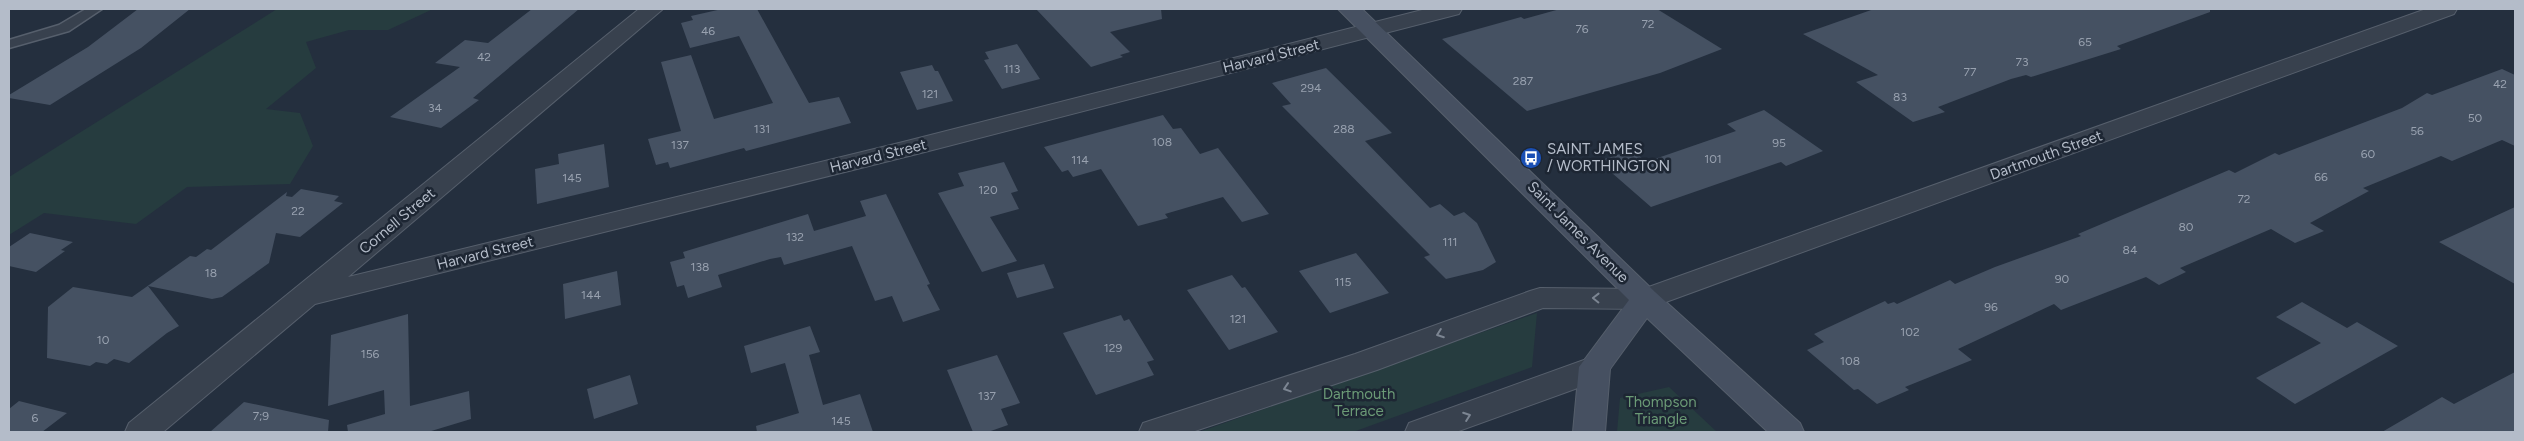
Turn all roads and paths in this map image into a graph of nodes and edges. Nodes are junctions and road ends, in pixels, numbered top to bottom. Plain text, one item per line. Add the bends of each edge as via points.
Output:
1 (95, 9) edge
2 (652, 9) edge
3 (1349, 9) edge
4 (1451, 9) edge
5 (2446, 9) edge
6 (1371, 30) junction
7 (9, 44) edge
8 (304, 297) junction
9 (1645, 299) junction
10 (1595, 367) junction
11 (141, 432) edge
12 (1155, 432) edge
13 (1421, 432) edge
14 (1589, 432) edge
15 (1788, 432) edge

1 - 7 lane via 64,28
2 - 8 street, Cornell Street
3 - 6 main road, Saint James Avenue
4 - 6 street, Harvard Street
5 - 9 street, Dartmouth Street
6 - 8 street, Harvard Street
6 - 9 main road, Saint James Avenue
8 - 11 street, Cornell Street
9 - 10 main road
9 -> 12 street via 1540,298 1366,362
9 - 15 main road, Saint James Avenue
13 -> 10 street
10 - 14 main road

